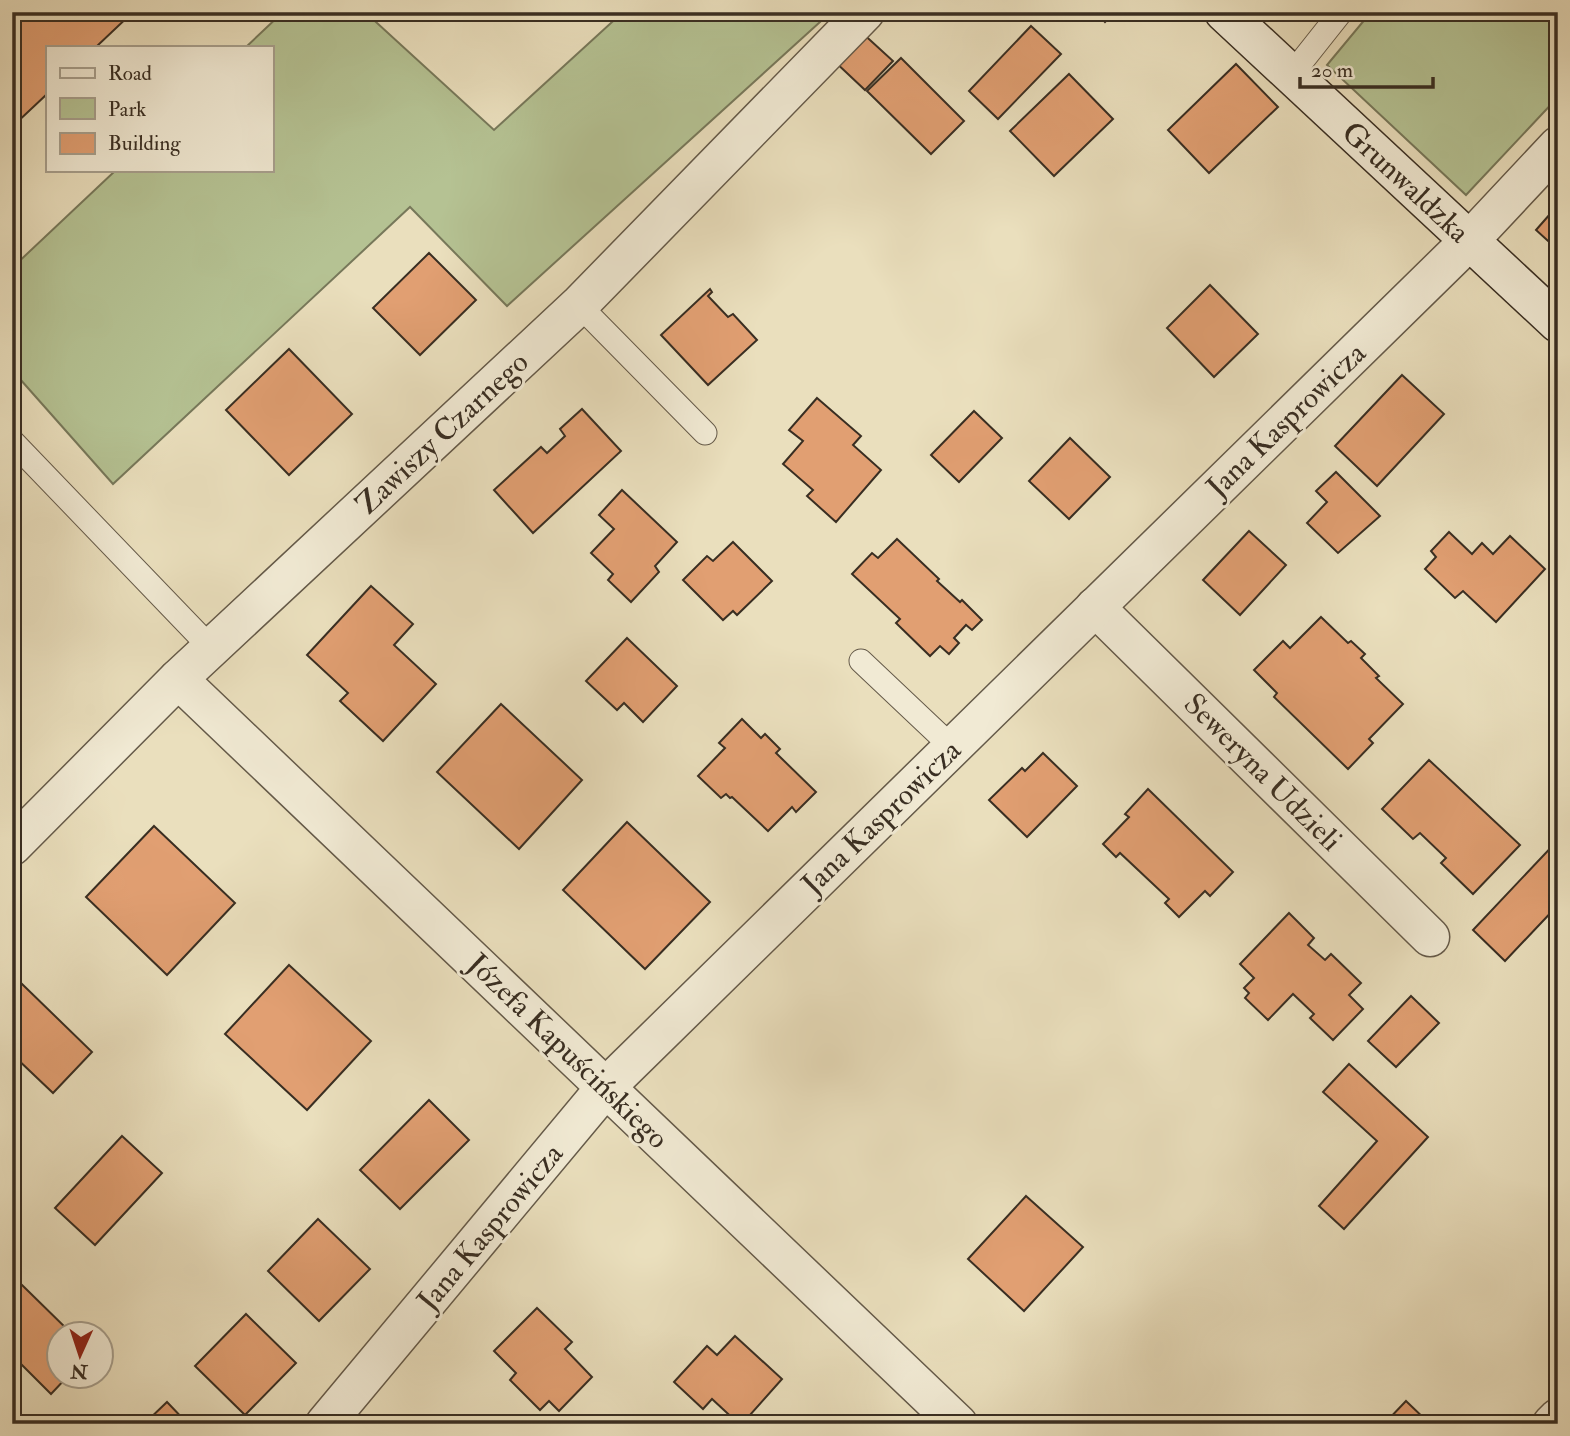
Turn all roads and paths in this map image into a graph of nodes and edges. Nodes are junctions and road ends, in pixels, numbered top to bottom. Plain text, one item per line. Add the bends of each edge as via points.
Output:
1 (865, 12) edge
2 (1224, 12) edge
3 (1341, 12) edge
4 (1292, 75) junction
5 (1558, 146) edge
6 (1469, 241) junction
7 (579, 305) junction
8 (1558, 323) edge
9 (705, 433) dead end
10 (12, 441) edge
11 (1095, 607) junction
12 (211, 648) junction
13 (861, 661) dead end
14 (178, 679) junction
15 (952, 747) junction
16 (12, 846) edge
17 (1430, 937) dead end
18 (606, 1087) junction
19 (1558, 1418) edge
20 (326, 1424) edge
21 (958, 1424) edge
22 (1552, 1424) edge

1 - 7 street, Zawiszy Czarnego
2 - 4 street, Grunwaldzka
3 - 4 lane
4 - 6 street, Grunwaldzka
5 - 6 street, Jana Kasprowicza
6 - 8 street, Grunwaldzka
6 - 11 street, Jana Kasprowicza
7 - 9 lane
7 - 12 street, Zawiszy Czarnego
10 - 12 lane
11 - 15 street, Jana Kasprowicza
11 - 17 street, Seweryna Udzieli
12 - 14 street, Zawiszy Czarnego
13 - 15 lane
14 - 16 street, Zawiszy Czarnego
14 - 18 street, Józefa Kapuścińskiego
15 - 18 street, Jana Kasprowicza
18 - 20 street, Jana Kasprowicza
18 - 21 street, Józefa Kapuścińskiego
19 - 22 street

